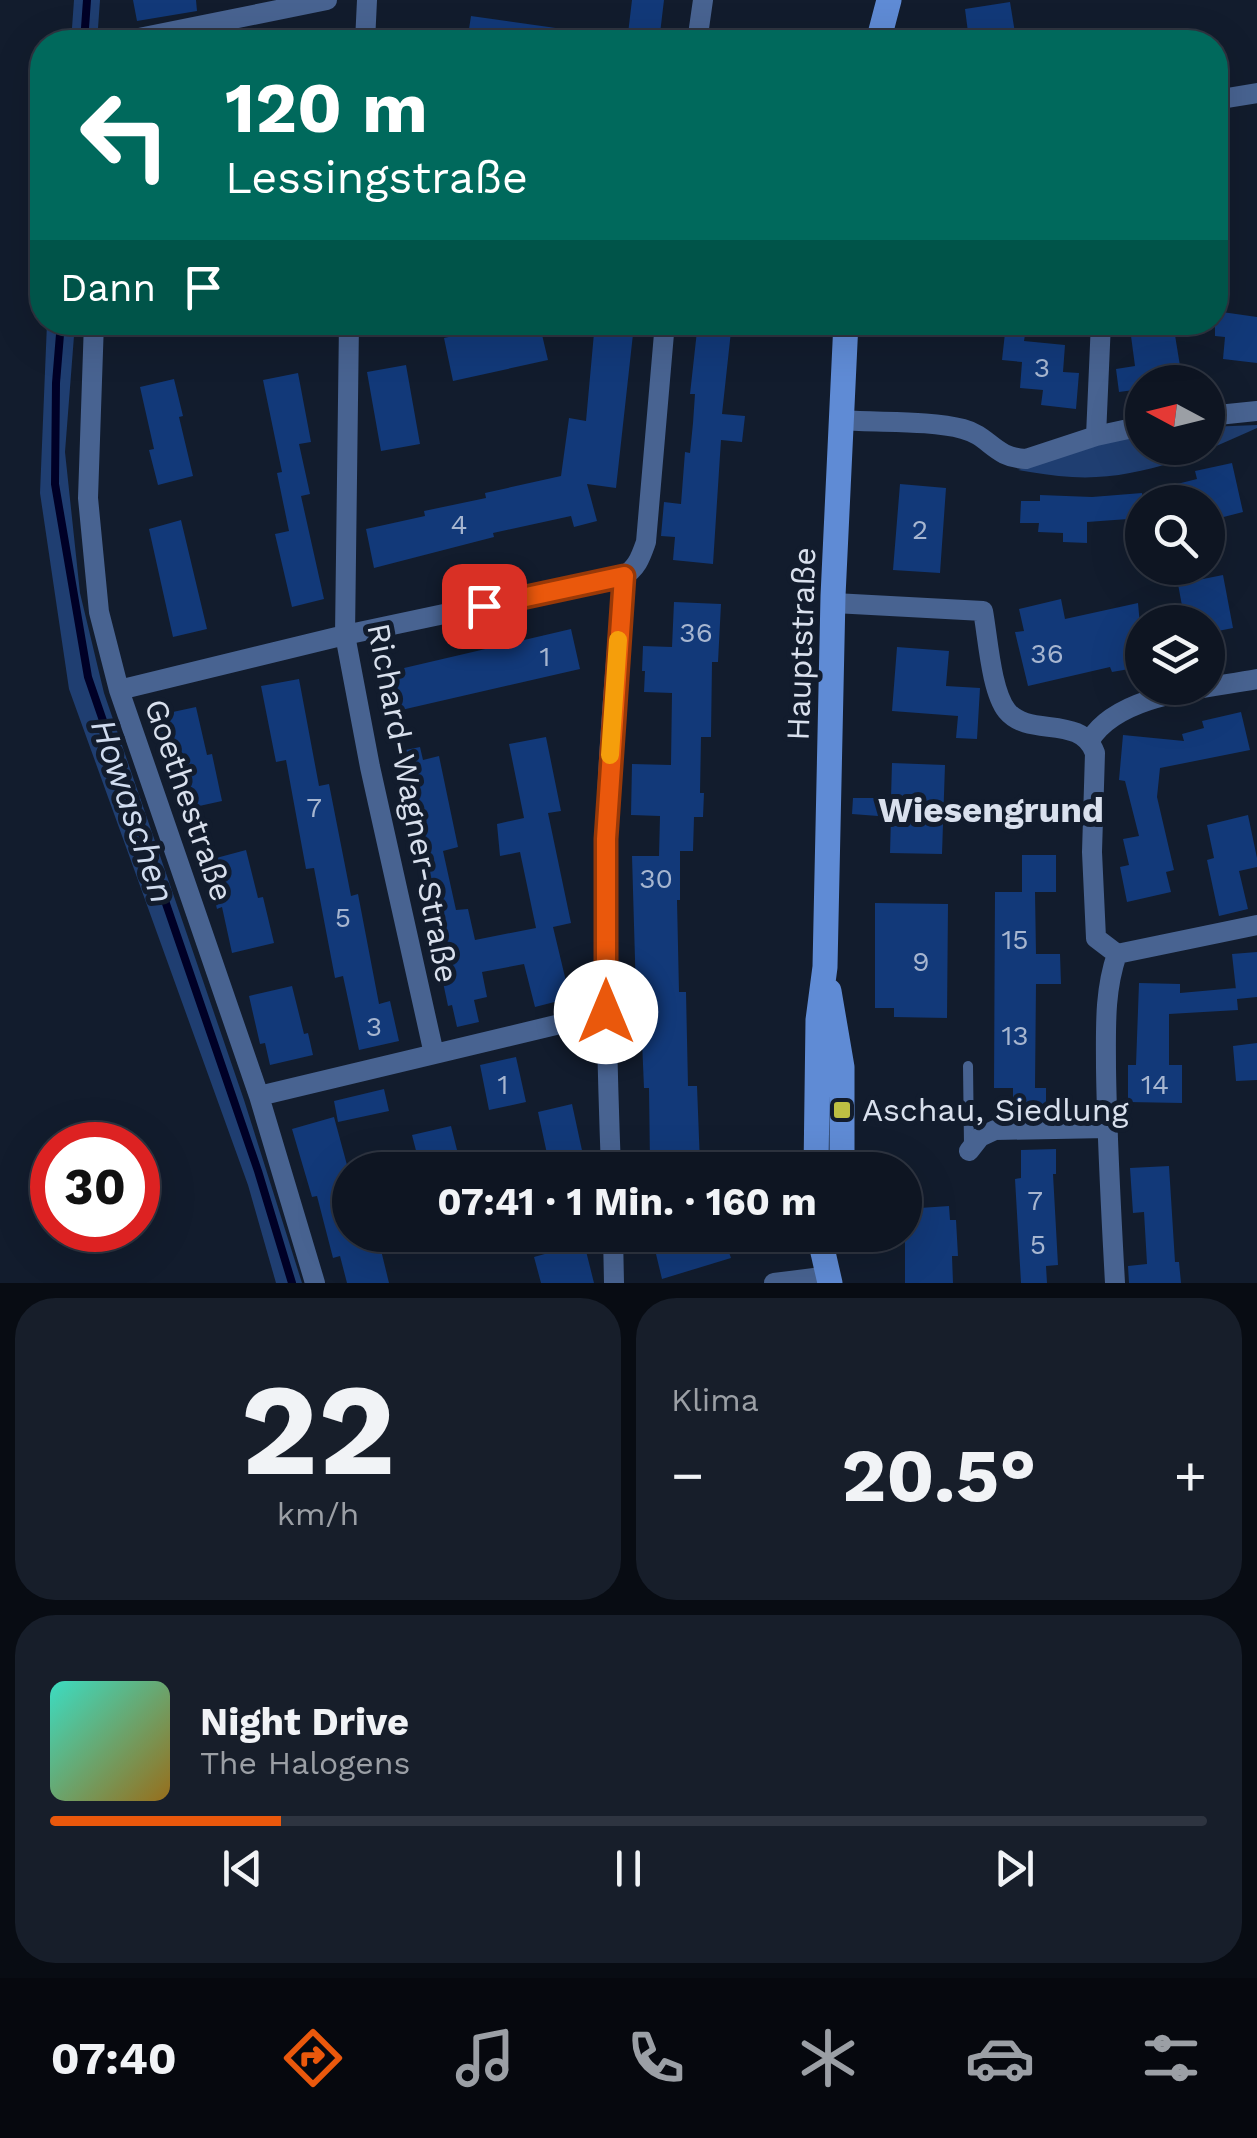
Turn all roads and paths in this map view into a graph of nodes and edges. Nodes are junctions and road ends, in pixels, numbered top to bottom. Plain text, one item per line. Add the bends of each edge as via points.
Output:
1 (328, 0) edge
2 (367, 0) edge
3 (702, 0) edge
4 (889, 0) edge
5 (179, 30) edge
6 (365, 30) edge
7 (699, 30) edge
8 (881, 30) edge
9 (1257, 92) edge
10 (1228, 98) edge
11 (94, 335) edge
12 (349, 335) edge
13 (664, 335) edge
14 (846, 335) edge
15 (1100, 335) edge
16 (1257, 411) edge
17 (1225, 414) edge
18 (843, 420) junction
19 (1125, 430) edge
20 (1096, 436) junction
21 (624, 576) junction
22 (834, 603) junction
23 (345, 635) junction
24 (1257, 679) edge
25 (120, 690) junction
26 (1090, 740) junction
27 (1257, 925) edge
28 (1117, 954) junction
29 (825, 967) junction
30 (606, 1012) junction
31 (434, 1054) junction
32 (968, 1066) dead end
33 (259, 1096) junction
34 (1106, 1128) junction
35 (969, 1151) joint
36 (610, 1152) edge
37 (816, 1152) edge
38 (842, 1152) edge
39 (613, 1252) edge
40 (823, 1252) edge
41 (836, 1252) edge
42 (830, 1280) edge
43 (315, 1283) edge
44 (614, 1283) edge
45 (780, 1283) edge
46 (1115, 1283) edge

1 - 5 street
2 - 6 street
3 - 7 street
4 - 8 main road
9 - 10 street
11 - 25 street, Goethestraße via 88,498 99,612
12 - 23 street, Richard-Wagner-Straße
13 - 21 street via 646,542
14 - 18 main road, Hauptstraße
15 - 20 street
16 - 17 street
18 - 20 street via 960,428 1014,458
18 - 22 main road, Hauptstraße
19 - 20 street
21 - 23 street
21 - 30 street via 606,839
22 - 26 street via 983,611 1007,711 1016,720
22 - 29 main road, Hauptstraße
23 - 25 street
23 - 31 street, Richard-Wagner-Straße
24 - 26 street via 1130,705
25 - 33 street, Goethestraße
26 - 28 street via 1096,938
27 - 28 street
28 - 34 street via 1106,1004
29 - 37 main road, Hauptstraße
29 - 38 main road, Hauptstraße via 842,1067
30 - 31 street
30 - 36 street
31 - 33 street
32 - 35 lane
33 - 43 street, Goethestraße
34 - 35 street via 994,1130
34 - 46 street
39 - 44 street
40 - 42 main road
41 - 42 main road
42 - 45 street

